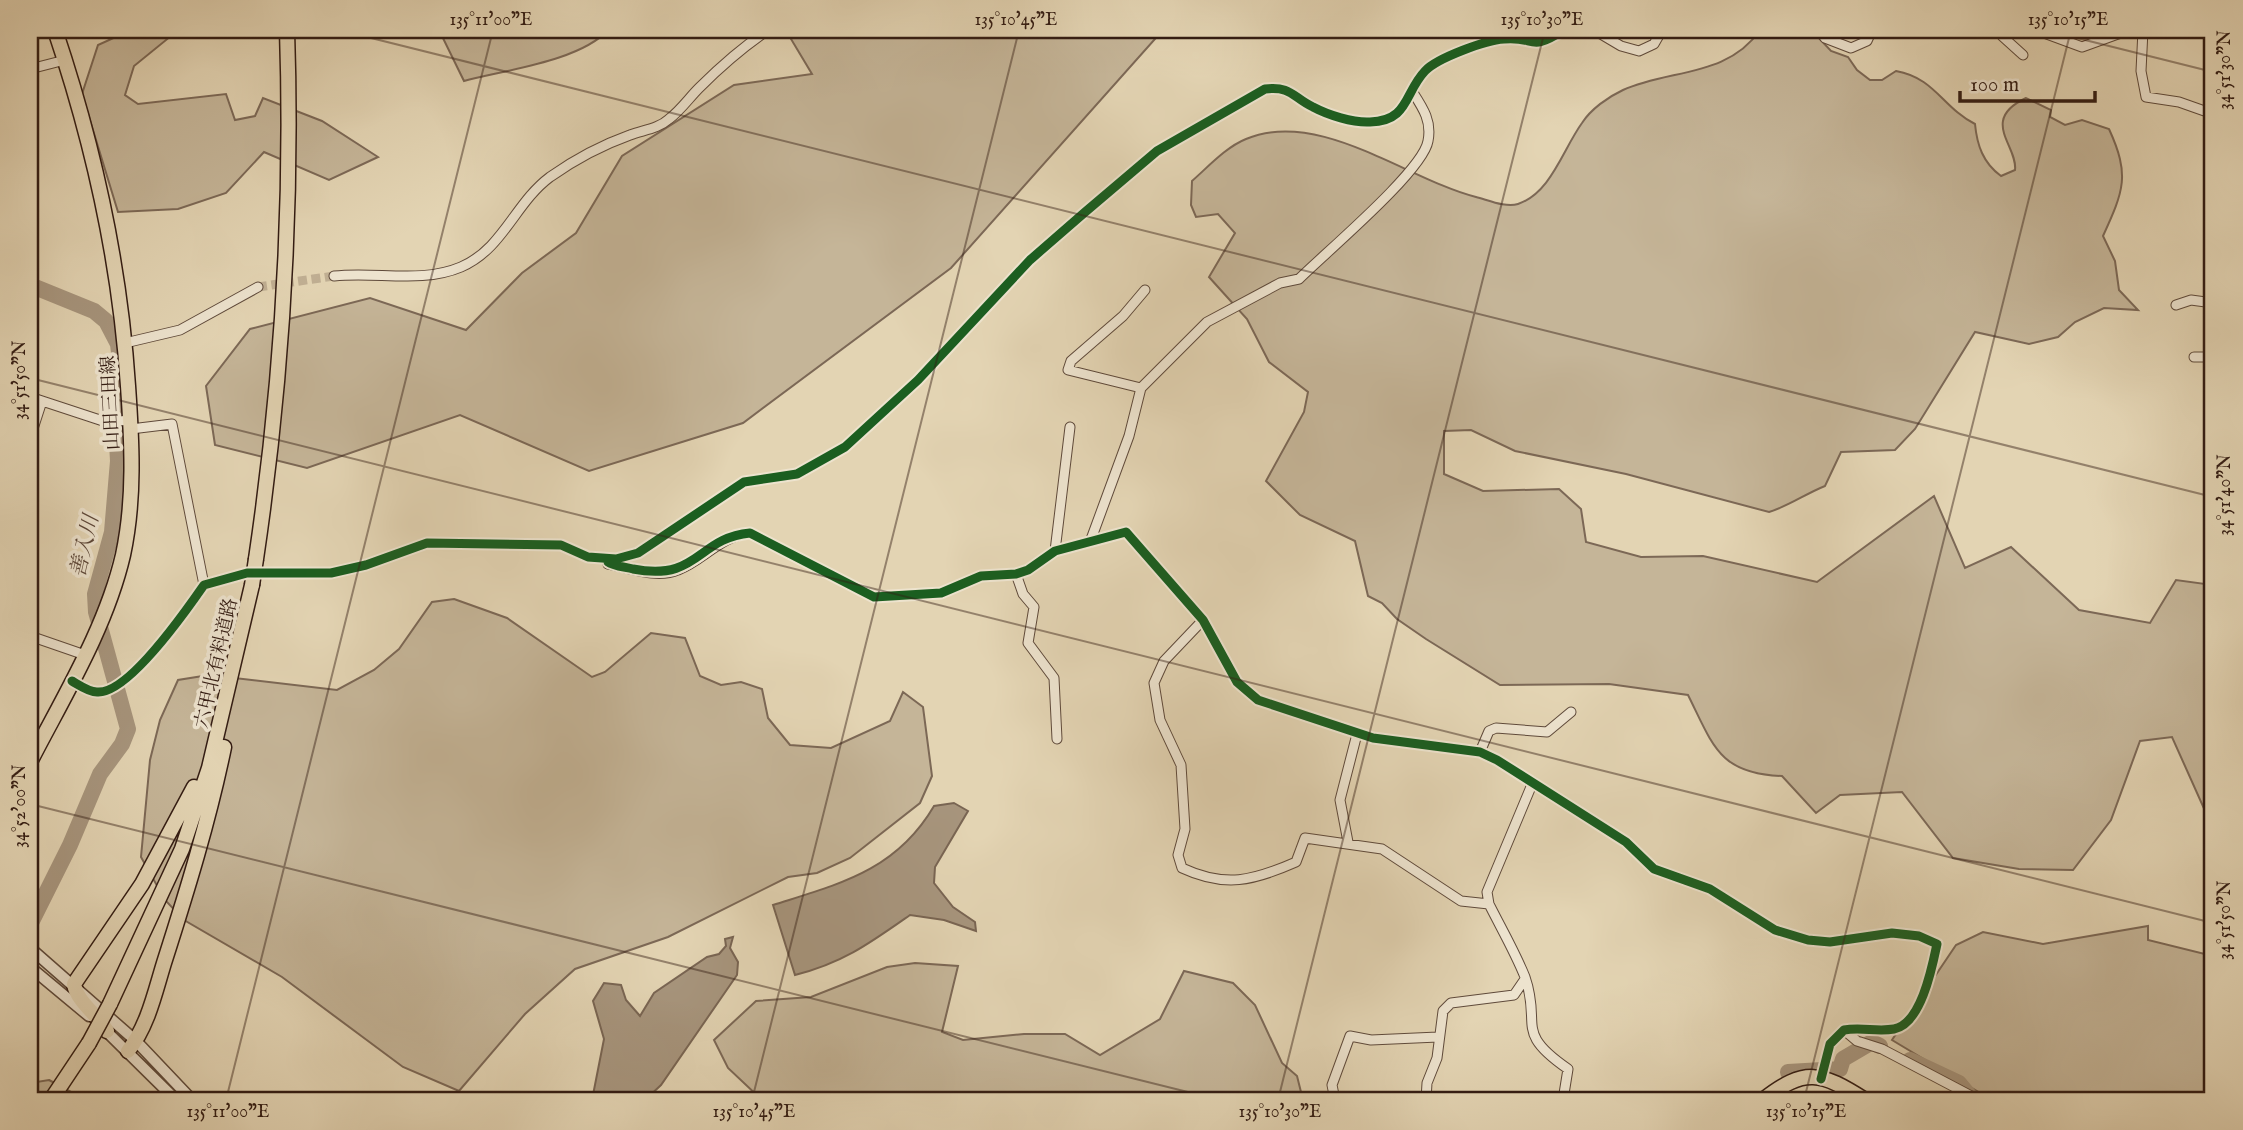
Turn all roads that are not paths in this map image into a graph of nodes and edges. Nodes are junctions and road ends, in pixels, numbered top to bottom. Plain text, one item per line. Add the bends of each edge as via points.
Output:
1 (55, 30) edge
2 (287, 30) edge
3 (768, 30) edge
4 (1564, 30) edge
5 (1594, 30) edge
6 (1662, 30) edge
7 (1819, 30) edge
8 (1872, 30) edge
9 (2129, 30) edge
10 (2143, 30) edge
11 (2023, 55) dead end
12 (65, 60) junction
13 (30, 69) edge
14 (1412, 92) junction
15 (2213, 114) edge
16 (334, 276) tunnel mouth
17 (258, 287) tunnel mouth
18 (1145, 290) dead end
19 (2213, 303) edge
20 (2176, 305) dead end
21 (125, 343) junction
22 (2194, 357) dead end
23 (2213, 357) edge
24 (1141, 388) junction
25 (30, 397) edge
26 (42, 401) junction
27 (131, 425) junction
28 (1070, 426) dead end
29 (30, 438) edge
30 (1090, 542) junction
31 (1055, 551) junction
32 (608, 558) junction
33 (1016, 574) junction
34 (204, 585) junction
35 (1203, 620) junction
36 (243, 631) junction
37 (30, 636) edge
38 (85, 655) junction
39 (72, 681) junction
40 (1570, 712) dead end
41 (219, 732) junction
42 (1357, 734) junction
43 (1057, 739) dead end
44 (1480, 752) junction
45 (30, 762) edge
46 (1533, 782) junction
47 (1348, 842) junction
48 (1489, 904) junction
49 (30, 948) edge
50 (30, 967) edge
51 (1525, 979) junction
52 (74, 984) junction
53 (1844, 1030) junction
54 (107, 1031) junction
55 (1438, 1037) junction
56 (132, 1046) junction
57 (1821, 1079) junction
58 (51, 1100) edge
59 (176, 1100) edge
60 (192, 1100) edge
61 (1335, 1100) edge
62 (1426, 1100) edge
63 (1563, 1100) edge
64 (1763, 1100) edge
65 (1865, 1100) edge
66 (1979, 1100) edge

1 - 12 main road, 山田三田線
2 - 36 main road, 六甲北有料道路, bridge via 287,270 272,452
3 - 16 street via 733,56 669,120 595,150 548,178 487,251 463,267 410,277
4 - 14 street via 1545,42 1505,38 1443,60 1425,71
5 - 6 street via 1639,51 1654,44
7 - 8 street via 1825,38 1851,48 1867,41
9 - 11 street via 2082,47 2044,33 2003,32
10 - 15 street via 2144,93
12 - 13 street
12 - 21 main road, 山田三田線 via 97,176
14 - 24 street via 1426,111 1430,127 1422,159 1299,279 1280,283 1207,322
14 - 32 street via 1394,117 1366,122 1311,107 1292,91 1265,89 1157,151 1030,260 918,380 845,447 797,474 744,482 638,553
17 - 21 street via 180,330
18 - 24 street via 1123,316 1071,361 1068,370
19 - 20 street via 2191,300
21 - 27 main road, 山田三田線
22 - 23 street
24 - 30 street via 1129,436
25 - 26 street
26 - 27 street via 106,422
26 - 29 street
27 - 34 street via 172,424
27 - 38 main road, 山田三田線 via 130,512 123,555
28 - 31 street
30 - 31 street
30 - 35 street via 1126,532
31 - 33 street
32 - 33 street via 608,564 657,574 678,570 728,537 750,533 874,597 941,593 981,576
32 - 34 street via 588,557 561,545 427,544 331,573 247,573
33 - 43 street via 1034,607 1028,643 1054,678
34 - 39 street via 167,638 111,689 97,692
35 - 42 street via 1247,693 1271,706
35 - 47 street via 1164,661 1154,683 1160,720 1181,765 1185,829 1178,855 1182,868 1206,879 1237,881 1296,862 1305,838
36 - 41 main road, 六甲北有料道路
36 - 56 main road via 239,675 197,858
37 - 38 street
38 - 39 main road, 山田三田線
39 - 45 main road, 山田三田線
40 - 44 street via 1547,732 1489,731
41 - 52 main road via 163,850
41 - 58 main road, 六甲北有料道路, bridge via 181,849 110,1004
42 - 44 street
42 - 47 street via 1340,800
44 - 46 street
46 - 48 street via 1489,880
46 - 53 street via 1626,842 1654,869 1710,890 1775,930 1830,943 1892,933 1937,944 1931,972 1914,1015 1905,1025
47 - 48 street via 1382,849 1461,901
48 - 51 street
49 - 52 street
50 - 54 street
51 - 55 street via 1514,995 1451,1003 1443,1011
51 - 63 street via 1533,1035 1542,1051 1568,1069
52 - 54 main road via 75,992
52 - 56 street
53 - 57 street via 1830,1044
53 - 66 street via 1857,1041 1882,1049
54 - 56 street
55 - 61 street via 1371,1040 1350,1036 1332,1085
55 - 62 street
56 - 59 street
56 - 60 street
57 - 64 main road via 1793,1079
57 - 65 main road

